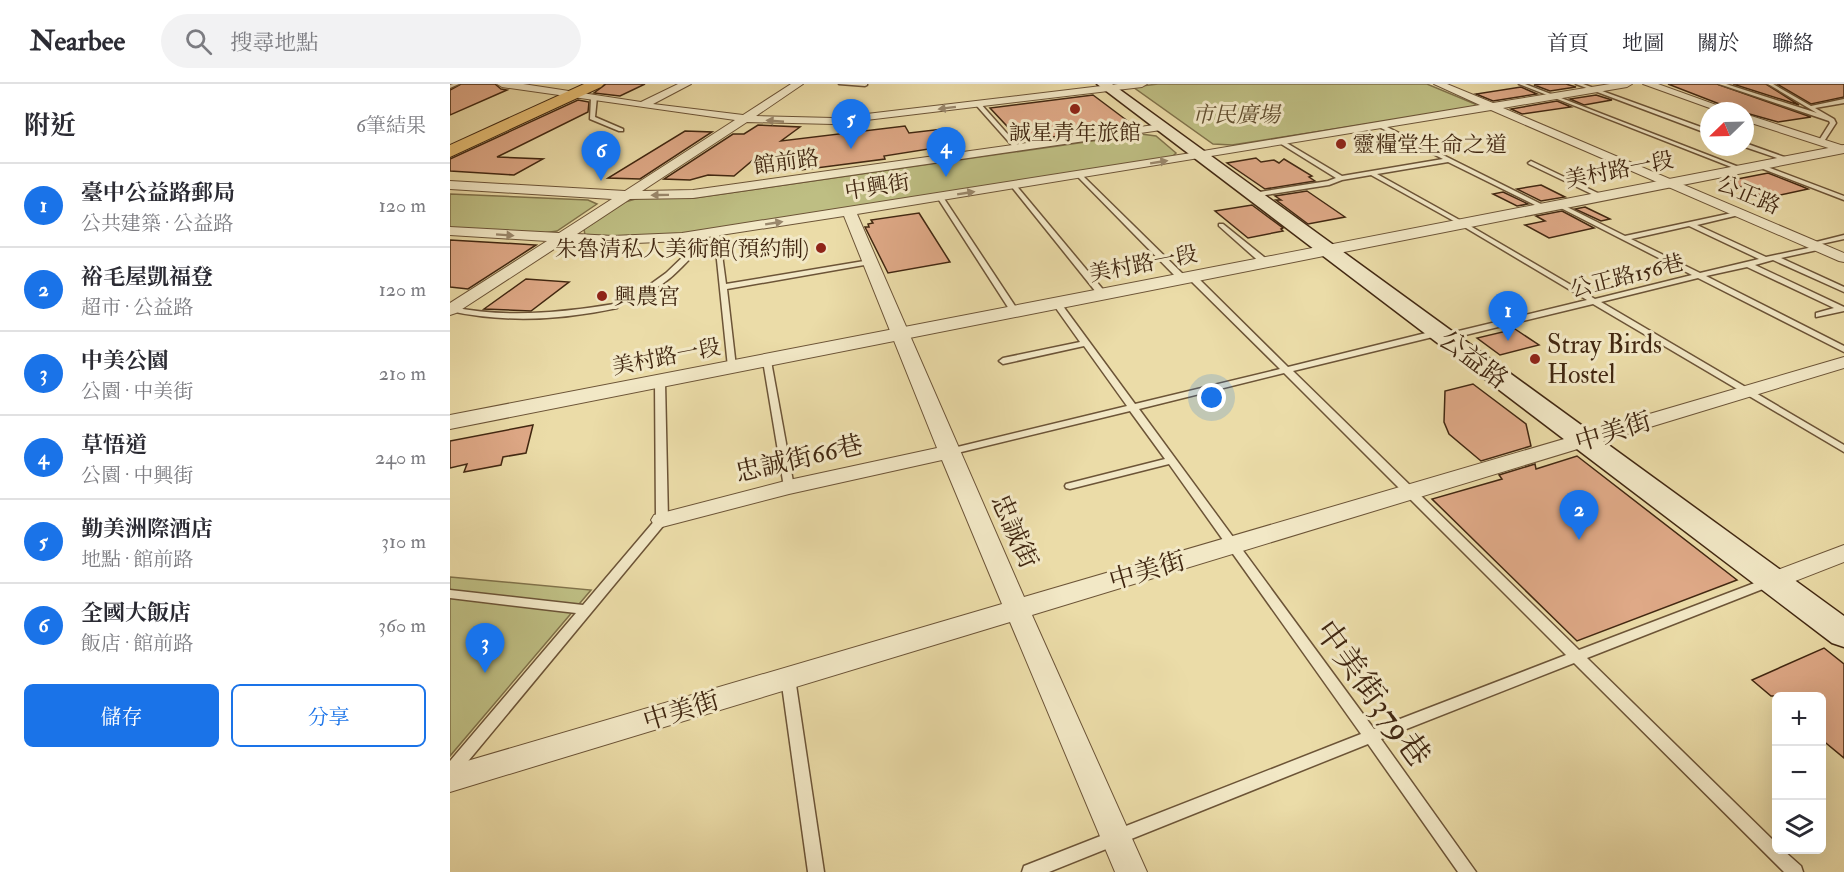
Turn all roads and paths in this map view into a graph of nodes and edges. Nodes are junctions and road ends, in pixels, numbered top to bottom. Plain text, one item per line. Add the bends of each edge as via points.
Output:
1 (457, 84) edge
2 (502, 84) edge
3 (686, 84) edge
4 (798, 84) edge
5 (841, 84) edge
6 (1142, 84) edge
7 (1439, 84) edge
8 (1521, 84) edge
9 (1578, 84) edge
10 (1627, 84) edge
11 (1648, 84) edge
12 (1721, 84) edge
13 (1770, 84) edge
14 (865, 85) edge
15 (1107, 86) edge
16 (450, 87) edge
17 (559, 88) edge
18 (1593, 89) junction
19 (595, 91) edge
20 (1553, 96) junction
21 (1844, 101) edge
22 (1701, 102) edge
23 (505, 103) dead end
24 (645, 104) junction
25 (978, 104) junction
26 (1492, 107) junction
27 (1812, 107) junction
28 (743, 118) junction
29 (1829, 118) junction
30 (1754, 120) edge
31 (1379, 124) junction
32 (1161, 127) junction
33 (1700, 129) edge
34 (621, 130) dead end
35 (450, 136) edge
36 (1280, 141) junction
37 (1821, 142) junction
38 (450, 143) edge
39 (1017, 148) junction
40 (1754, 148) edge
41 (1844, 149) edge
42 (450, 152) edge
43 (1197, 154) junction
44 (1450, 160) junction
45 (1788, 160) junction
46 (1531, 163) dead end
47 (1760, 166) junction
48 (1741, 169) junction
49 (1373, 174) junction
50 (1079, 175) junction
51 (1341, 178) junction
52 (1671, 183) junction
53 (450, 184) edge
54 (1013, 185) junction
55 (627, 195) junction
56 (1253, 195) junction
57 (940, 197) junction
58 (1602, 197) junction
59 (1844, 198) edge
60 (1552, 207) junction
61 (849, 212) junction
62 (1741, 213) junction
63 (1463, 224) junction
64 (1221, 225) dead end
65 (1690, 225) junction
66 (450, 231) edge
67 (716, 232) junction
68 (682, 237) junction
69 (1844, 237) edge
70 (560, 238) junction
71 (1625, 238) junction
72 (1815, 246) junction
73 (1328, 251) junction
74 (1844, 258) edge
75 (1770, 259) junction
76 (870, 262) junction
77 (1266, 263) junction
78 (1747, 264) junction
79 (1699, 276) junction
80 (1188, 278) junction
81 (722, 287) junction
82 (651, 288) dead end
83 (1844, 290) edge
84 (1103, 295) junction
85 (1594, 302) junction
86 (1057, 304) junction
87 (614, 306) dead end
88 (450, 309) edge
89 (1015, 312) junction
90 (1819, 315) dead end
91 (901, 334) junction
92 (1441, 335) junction
93 (1086, 343) junction
94 (1844, 349) edge
95 (766, 361) junction
96 (1003, 361) dead end
97 (1844, 362) edge
98 (732, 367) junction
99 (1286, 370) junction
100 (660, 382) junction
101 (1746, 391) junction
102 (1133, 408) junction
103 (450, 422) edge
104 (1583, 440) junction
105 (1844, 449) edge
106 (950, 452) junction
107 (1172, 460) junction
108 (1070, 486) dead end
109 (789, 488) junction
110 (1409, 492) junction
111 (662, 519) junction
112 (1234, 545) junction
113 (1844, 553) edge
114 (1772, 581) junction
115 (450, 594) edge
116 (587, 609) junction
117 (1018, 609) junction
118 (1844, 634) edge
119 (1576, 657) junction
120 (788, 678) junction
121 (1371, 736) junction
122 (450, 772) edge
123 (450, 779) edge
124 (1117, 838) junction
125 (816, 872) edge
126 (1030, 872) edge
127 (1131, 872) edge
128 (1468, 872) edge
129 (1795, 872) edge

1 - 16 lane
2 - 17 street
3 - 24 street
4 - 28 street
5 - 14 lane
6 - 15 street
7 - 26 street, 公正路
8 - 20 lane
9 - 18 lane
10 - 18 street, 中興街
11 - 22 street
12 - 29 lane
13 - 27 lane
15 - 25 street
15 - 32 main road, 公益路
17 - 19 main road
17 - 23 main road
17 - 35 main road
17 - 38 main road
17 - 42 main road
18 - 20 street, 中興街
18 - 33 lane
19 - 24 street
19 - 34 lane via 592,118
20 - 26 street, 中興街
20 - 48 lane
21 - 27 lane
24 - 28 street
25 -> 28 street via 833,121
25 - 39 lane
26 - 31 street, 中興街
26 - 52 street, 公正路
27 - 29 lane
28 - 55 street
29 - 37 lane via 1833,123
30 - 37 street
31 - 36 street, 中興街
31 - 44 lane
32 - 39 street, 館前路
32 - 43 main road, 公益路
36 - 43 street, 中興街
36 - 51 lane
37 - 41 street
39 -> 55 street, 館前路 via 718,192
40 - 45 lane
41 - 45 street, 美村路一段
50 -> 43 street, 中興街
43 - 56 main road, 公益路
44 - 49 lane
44 - 60 lane
45 - 47 street, 美村路一段
46 - 58 lane
47 - 48 street, 美村路一段
47 - 59 lane
48 - 52 street, 美村路一段
49 - 51 lane
49 - 63 lane
50 - 54 street, 中興街
50 - 80 lane
51 - 56 lane
52 - 58 street, 美村路一段
52 - 62 street, 公正路
53 - 55 street, 館前路
57 -> 54 street, 中興街
54 - 84 lane
55 - 70 street
56 - 73 main road, 公益路
57 - 61 street, 中興街
57 - 89 lane
58 - 60 street, 美村路一段
60 - 63 street, 美村路一段
60 - 71 lane
67 -> 61 street, 中興街
61 - 76 street, 忠誠街
62 - 65 lane
62 - 72 street, 公正路
63 - 73 street, 美村路一段
63 - 85 lane
64 - 77 lane
65 - 71 lane
65 - 75 lane
66 -> 70 street, 中興街
67 - 68 street, 中興街
67 - 81 lane
68 - 70 street, 中興街
68 - 82 lane via 693,251
69 - 72 lane, 公正路156巷
70 - 88 street
71 - 79 lane
72 - 74 street, 公正路
72 - 75 lane, 公正路156巷
73 - 77 street, 美村路一段
73 - 92 main road, 公益路
75 - 78 lane, 公正路156巷
75 - 83 lane
76 - 81 lane
76 - 91 street, 忠誠街
77 - 80 street, 美村路一段
78 - 79 lane, 公正路156巷
78 - 90 lane via 1842,309
79 - 85 lane, 公正路156巷
79 - 94 lane
80 - 84 street, 美村路一段
80 - 99 lane
81 - 98 lane
84 - 86 street, 美村路一段
85 - 92 lane, 公正路156巷
85 - 101 lane
86 - 89 street, 美村路一段
86 - 93 lane, 中美街379巷
87 - 88 lane via 536,316
89 - 91 street, 美村路一段
91 - 95 street, 美村路一段
91 - 106 street, 忠誠街
92 - 99 lane, 公正路156巷
92 - 104 main road, 公益路
93 - 96 lane
93 - 102 lane, 中美街379巷
95 - 98 street, 美村路一段
95 - 109 lane
97 - 101 street, 中美街
98 - 100 street, 美村路一段
99 - 102 lane, 公正路156巷
99 - 110 lane
100 - 103 street, 美村路一段
100 - 111 lane
101 - 104 street, 中美街
101 - 105 lane
102 - 106 lane, 公正路156巷
102 - 107 lane, 中美街379巷
104 - 110 street, 中美街
104 - 114 main road, 公益路
106 - 109 street, 忠誠街66巷
106 - 117 street, 忠誠街
107 - 108 lane
107 - 112 lane, 中美街379巷
109 - 111 street, 忠誠街66巷
110 - 112 street, 中美街
110 - 119 lane
111 - 116 lane
112 - 117 street, 中美街
112 - 121 lane, 中美街379巷
113 - 114 street
114 - 118 main road, 公益路
114 - 119 lane
115 - 116 lane
116 - 122 lane
117 - 120 street, 中美街
117 - 124 street, 忠誠街
119 - 121 lane
119 - 129 lane
120 - 123 street, 中美街
120 - 125 lane
121 - 124 lane
121 - 128 lane, 中美街379巷
124 - 126 lane
124 - 127 street, 忠誠街

